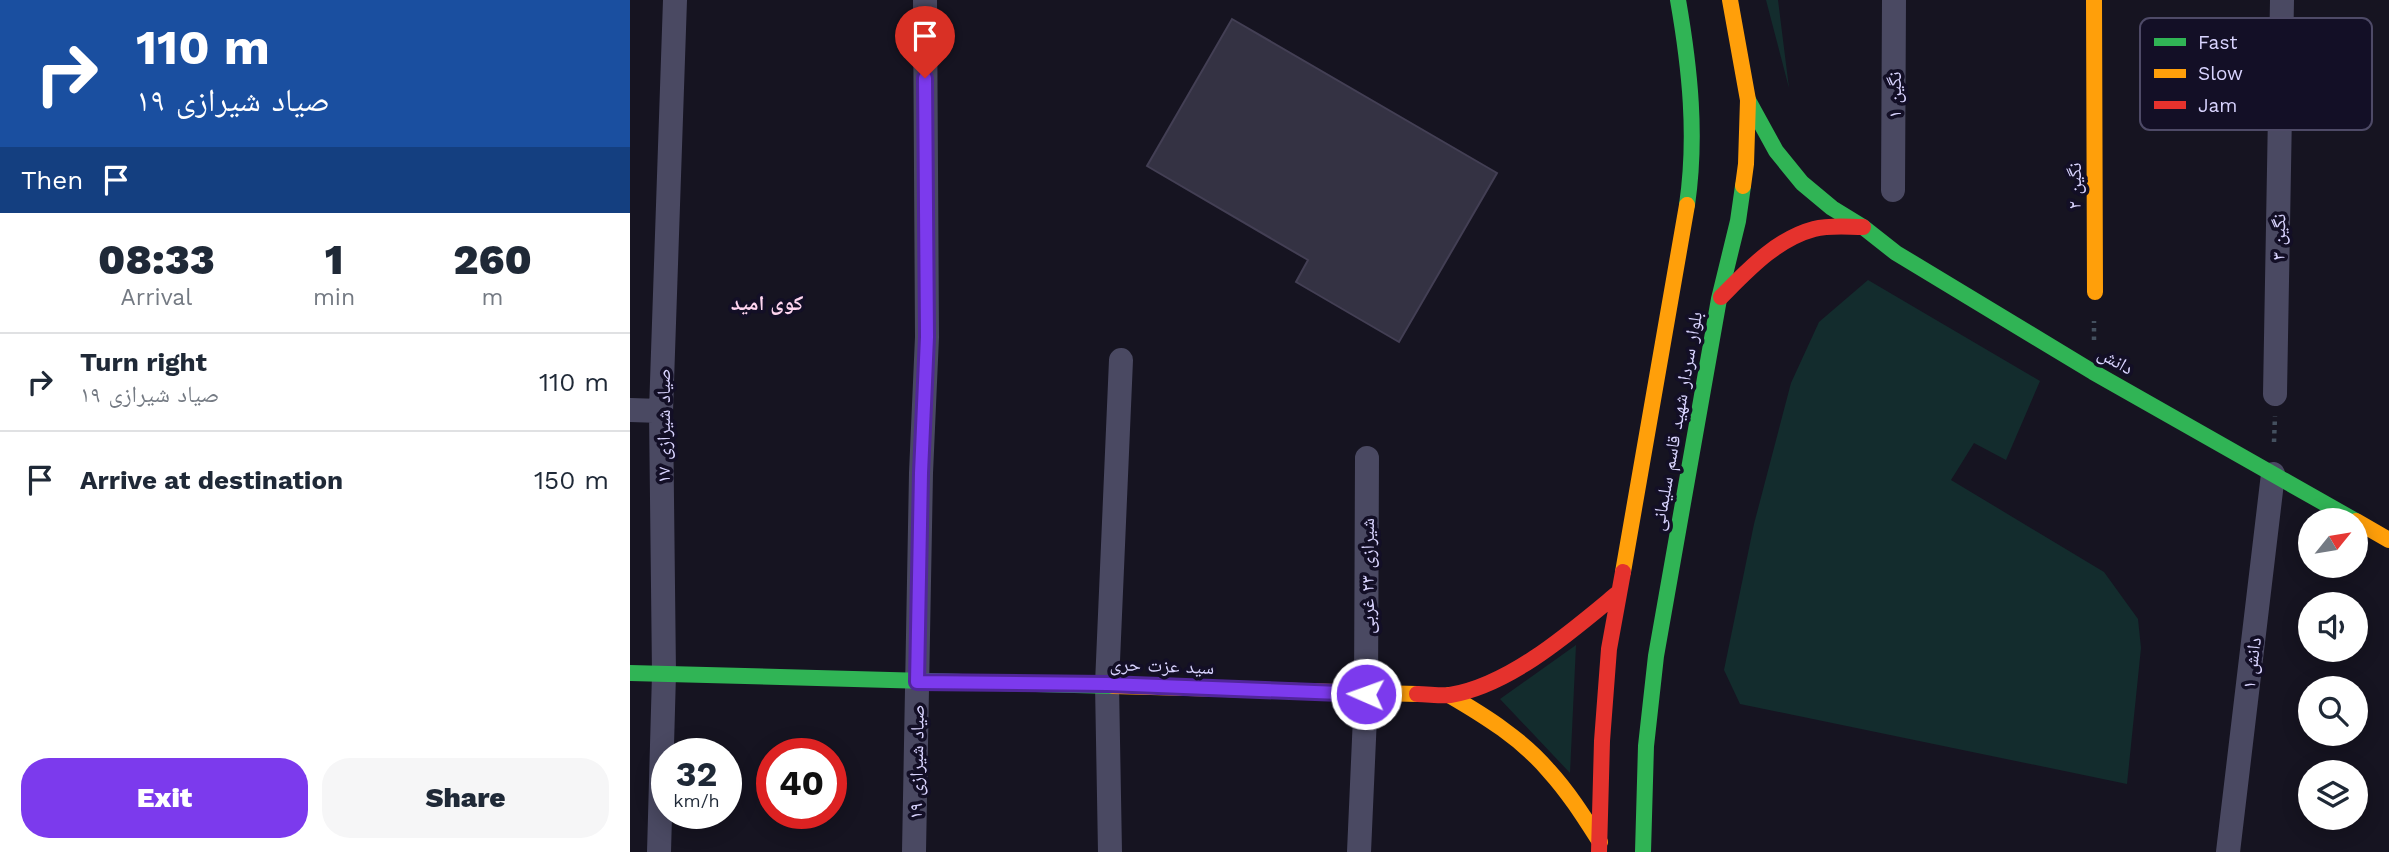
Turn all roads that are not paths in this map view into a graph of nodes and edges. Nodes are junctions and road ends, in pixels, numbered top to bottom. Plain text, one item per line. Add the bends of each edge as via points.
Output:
1 (675, 0) edge
2 (925, 0) edge
3 (1678, 0) edge
4 (1730, 0) edge
5 (1894, 0) edge
6 (2094, 0) edge
7 (2282, 0) edge
8 (2282, 18) edge
9 (1748, 100) junction
10 (2280, 130) edge
11 (1893, 190) dead end
12 (1863, 228) junction
13 (2095, 292) road end
14 (1719, 299) junction
15 (1121, 359) dead end
16 (2276, 394) road end
17 (630, 410) edge
18 (661, 411) junction
19 (1367, 458) dead end
20 (2273, 474) junction
21 (2334, 508) edge
22 (2368, 528) edge
23 (2389, 540) edge
24 (1619, 592) junction
25 (630, 673) edge
26 (664, 674) junction
27 (917, 682) junction
28 (1107, 684) junction
29 (1366, 694) junction
30 (1449, 695) junction
31 (1600, 847) edge
32 (659, 852) edge
33 (914, 852) edge
34 (1110, 852) edge
35 (1359, 852) edge
36 (1643, 852) edge
37 (2228, 852) edge

1 - 18 street, صیاد شیرازی ۱۷
2 - 27 street, صیاد شیرازی ۱۹ via 927,337
3 - 24 street, بلوار سردار شهید قاسم سلیمانی via 1689,65 1693,133 1688,202
4 - 9 street, بلوار سردار شهید قاسم سلیمانی
5 - 11 street, نگین ۱
6 - 13 street, نگین ۲
7 - 8 street, نگین ۳
9 - 12 street, دانش via 1801,183
9 - 14 street, بلوار سردار شهید قاسم سلیمانی via 1738,221
10 - 16 street, نگین ۳
12 - 14 street via 1809,231 1745,271
12 - 20 street, دانش via 1896,253 2093,372
14 - 36 street, بلوار سردار شهید قاسم سلیمانی via 1656,656 1646,746
15 - 28 street
17 - 18 street
18 - 26 street, صیاد شیرازی ۱۷
19 - 29 street, شیرازی ۲۳ غربی
20 - 21 street, دانش
20 - 37 street, دانش ۱
22 - 23 street, دانش
24 - 30 street, سید عزت حری via 1580,625 1500,677
24 - 31 street, بلوار سردار شهید قاسم سلیمانی via 1602,741
25 - 26 street, سید عزت حری
26 - 27 street, سید عزت حری
26 - 32 street, صیاد شیرازی ۱۷
27 - 28 street, سید عزت حری
27 - 33 street, صیاد شیرازی ۱۹
28 - 29 street, سید عزت حری
28 - 34 street
29 - 30 street, سید عزت حری
29 - 35 street, شیرازی ۲۳ غربی
30 - 31 street via 1489,718 1546,768 1571,797

